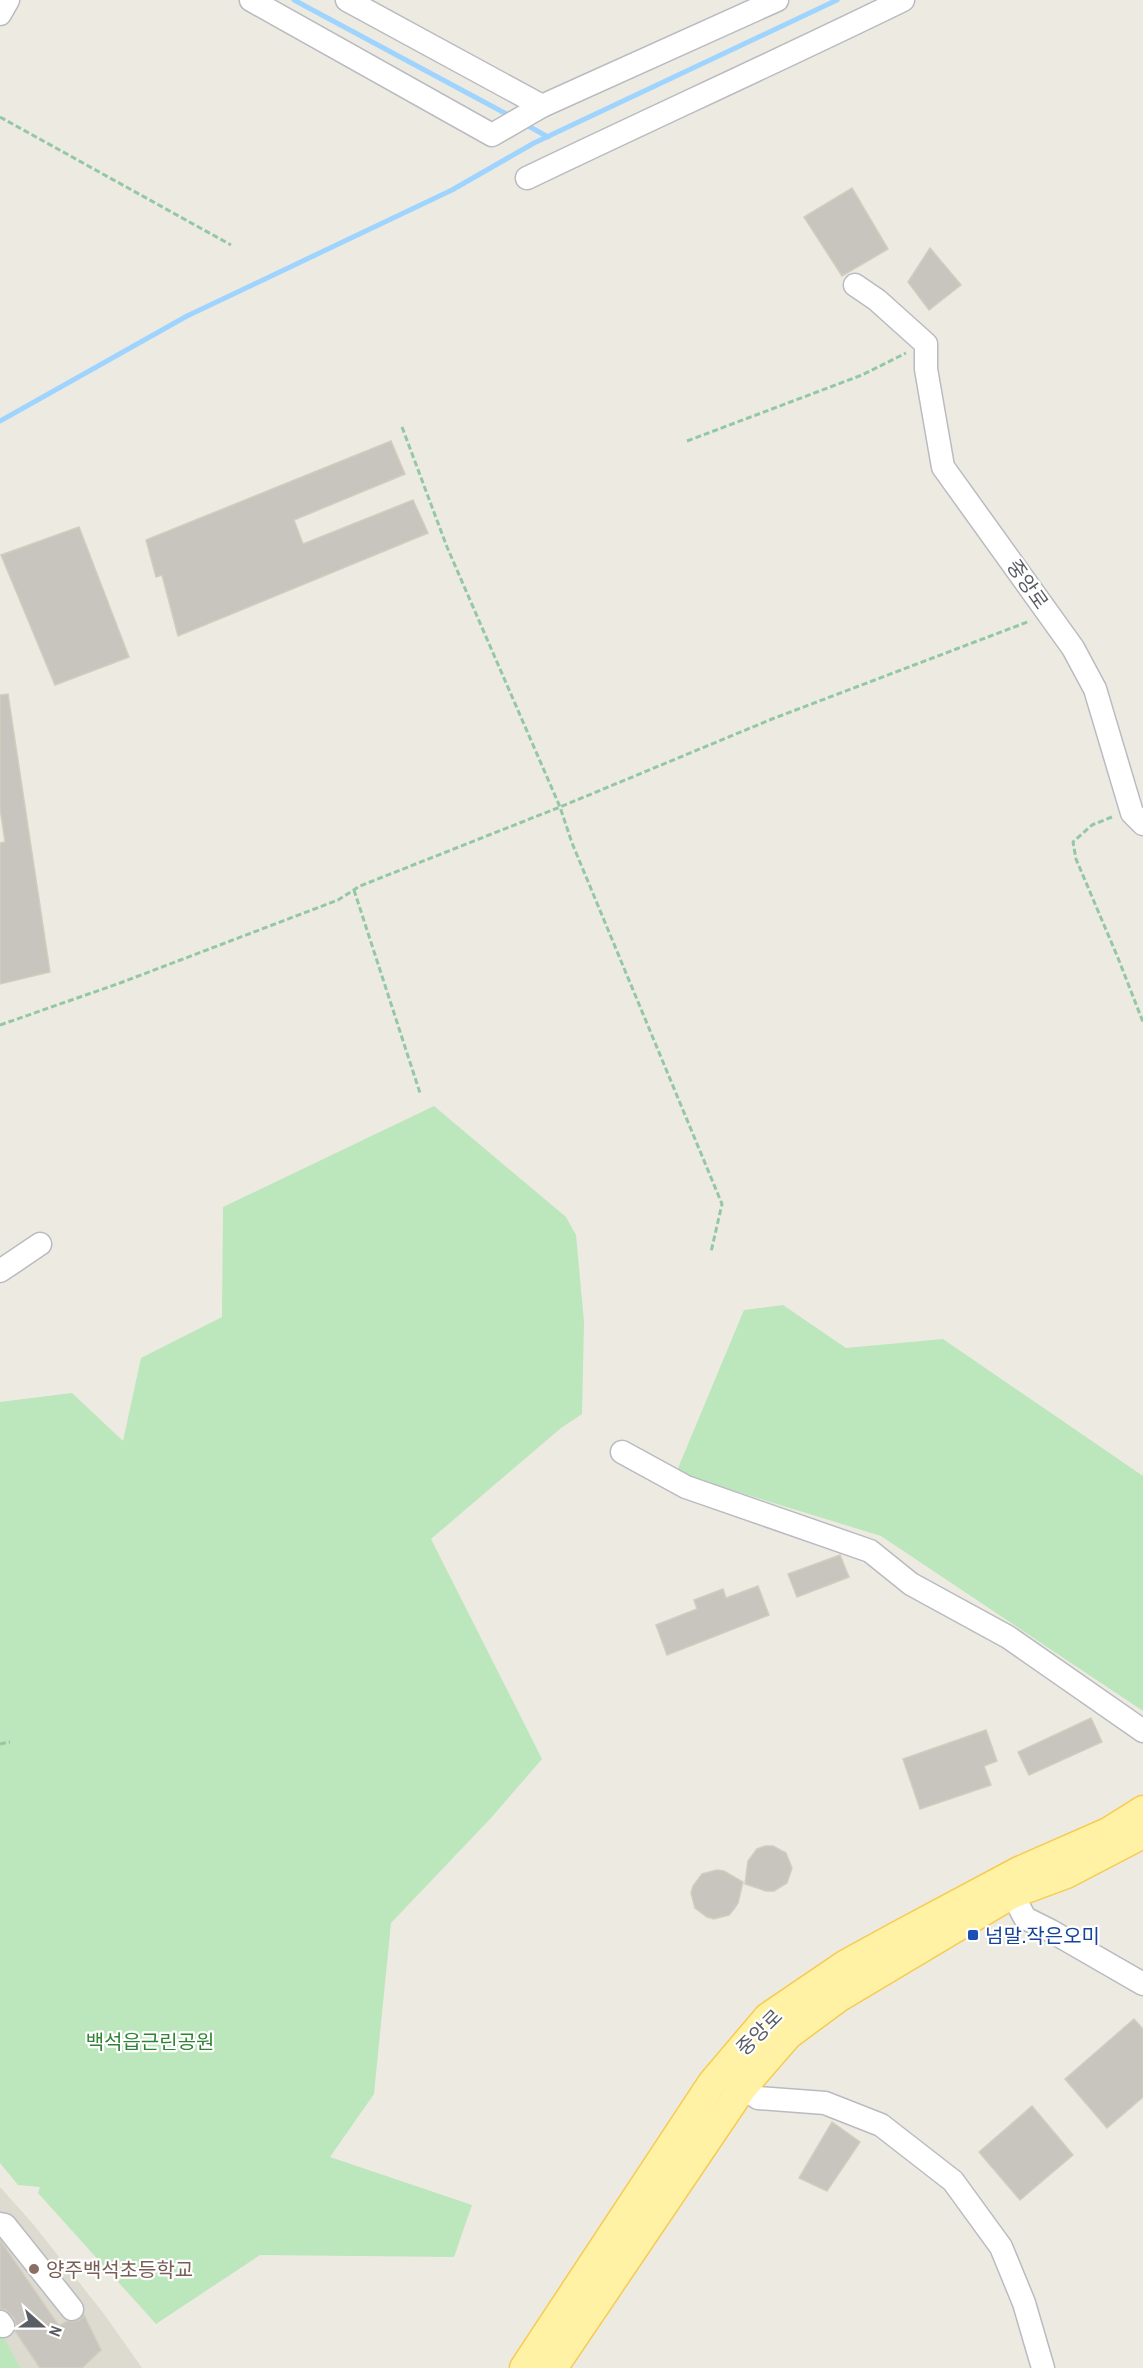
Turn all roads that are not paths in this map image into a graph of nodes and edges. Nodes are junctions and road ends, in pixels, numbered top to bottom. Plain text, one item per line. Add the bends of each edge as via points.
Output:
1 (8, 0) edge
2 (251, 0) edge
3 (347, 0) edge
4 (777, 0) edge
5 (903, 0) edge
6 (0, 14) edge
7 (539, 108) junction
8 (527, 178) dead end
9 (855, 285) dead end
10 (1139, 819) edge
11 (40, 1244) dead end
12 (0, 1271) edge
13 (622, 1452) dead end
14 (1143, 1731) edge
15 (1143, 1810) edge
16 (1143, 1833) edge
17 (1009, 1886) junction
18 (1143, 1984) edge
19 (732, 2079) junction
20 (0, 2224) edge
21 (72, 2309) dead end
22 (524, 2368) edge
23 (553, 2368) edge
24 (1043, 2368) edge

1 - 6 street
2 - 7 street via 492,135
3 - 7 street
4 - 7 street
5 - 8 street
9 - 10 street, 중앙로 via 878,300 926,344 926,369 943,467 1073,648 1095,689
11 - 12 street
13 - 14 street via 686,1487 870,1551 910,1584 1008,1637
15 - 17 main road, 중앙로
16 - 17 main road, 중앙로 via 1066,1874
17 - 18 street via 1025,1918
17 - 19 main road, 중앙로 via 838,1998
19 - 22 main road, 중앙로 via 712,2083
19 - 23 main road, 중앙로
19 - 24 street via 758,2098 825,2103 881,2124 953,2181 1001,2247 1024,2303
20 - 21 street

